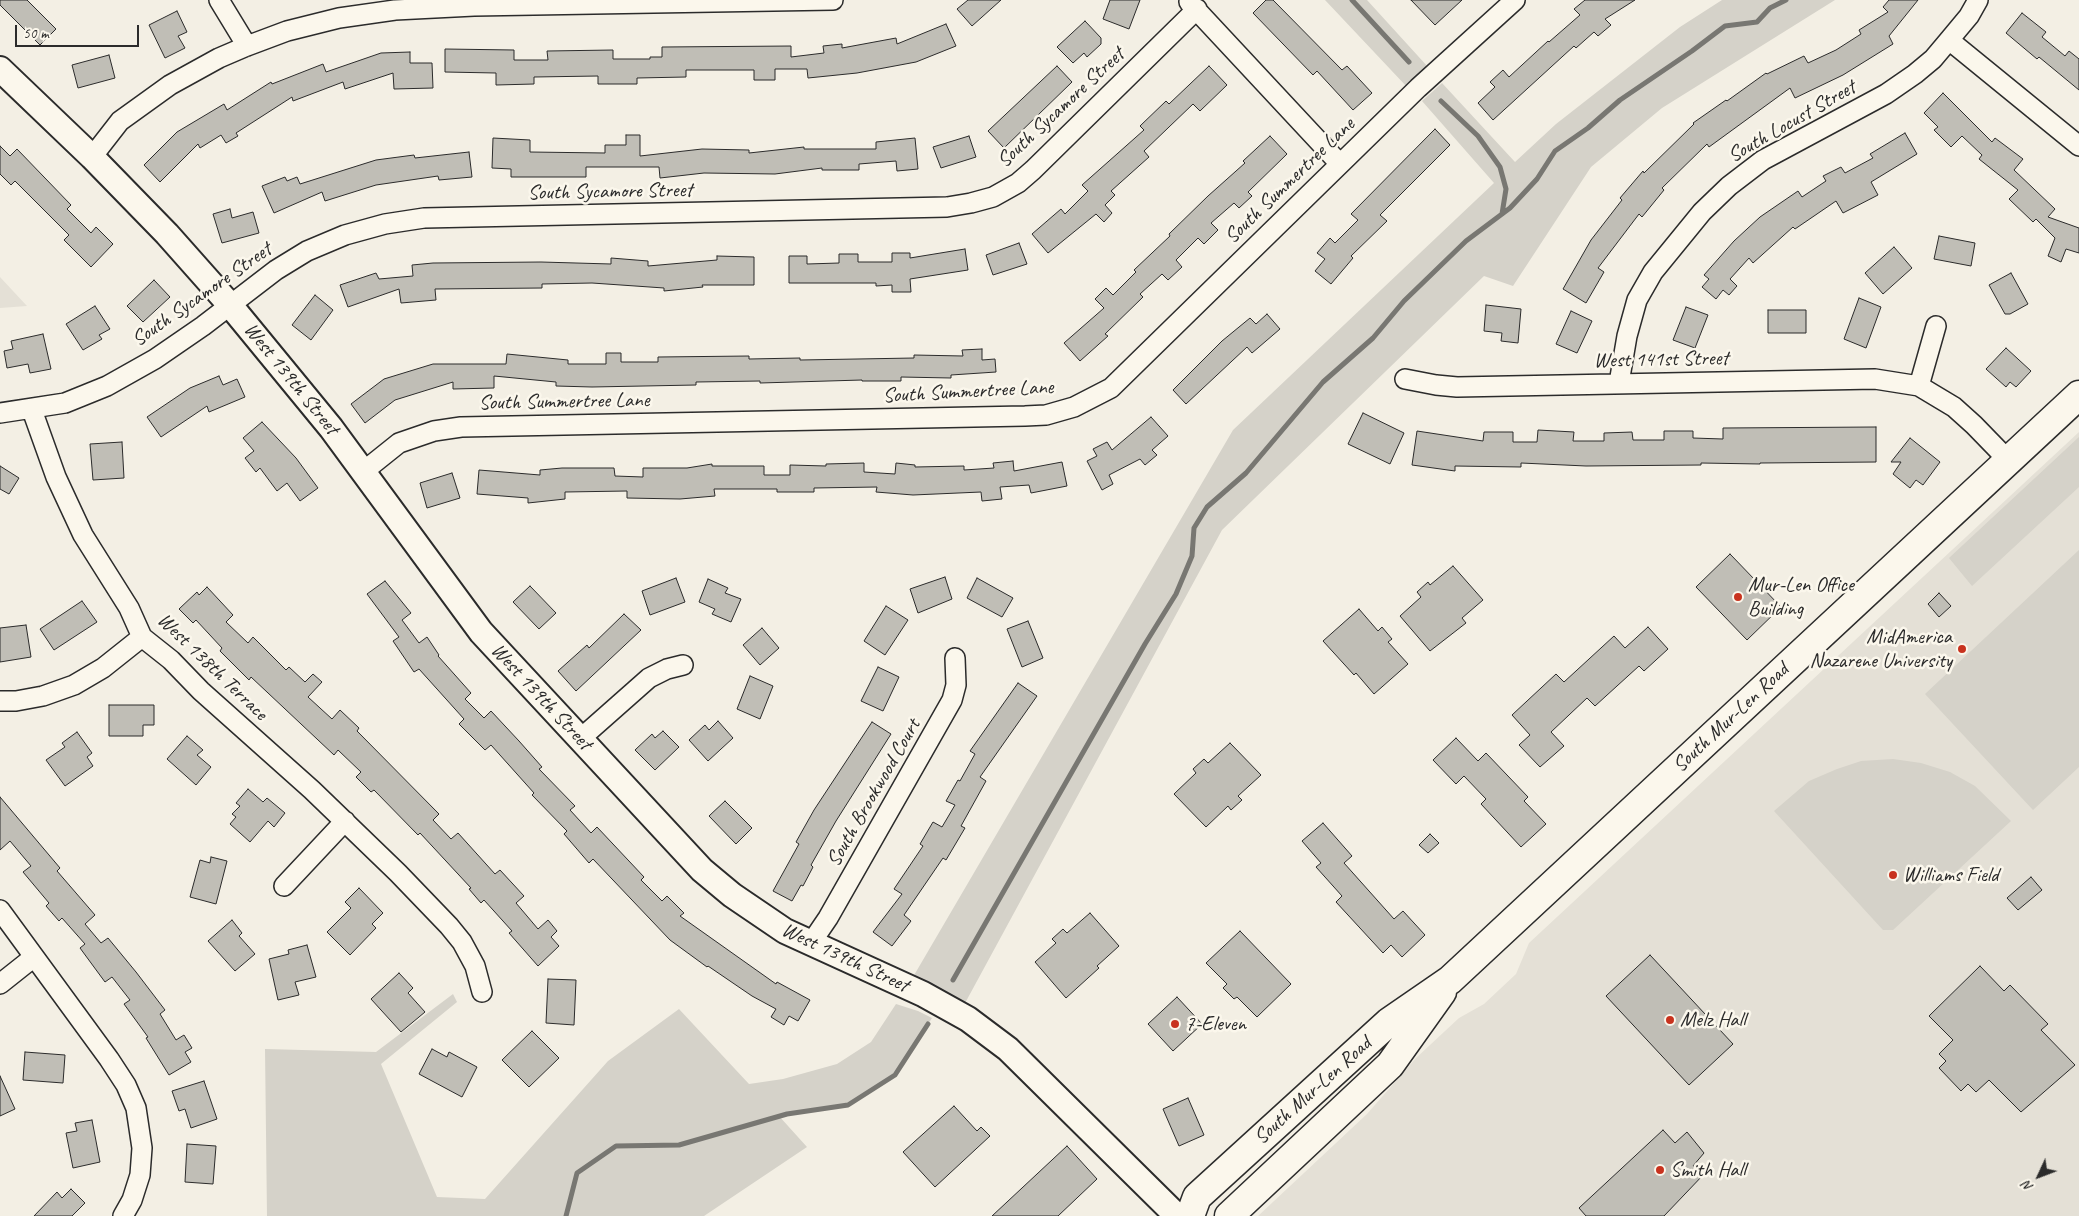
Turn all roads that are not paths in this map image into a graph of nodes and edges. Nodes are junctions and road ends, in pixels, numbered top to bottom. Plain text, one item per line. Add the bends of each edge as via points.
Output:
1 (220, 0) edge
2 (833, 0) edge
3 (1515, 0) edge
4 (1978, 0) edge
5 (1192, 5) edge
6 (1949, 40) junction
7 (247, 46) junction
8 (0, 69) edge
9 (2079, 146) edge
10 (92, 157) junction
11 (1340, 164) junction
12 (230, 305) junction
13 (1936, 326) dead end
14 (1405, 379) dead end
15 (1619, 383) junction
16 (1919, 386) junction
17 (2079, 395) edge
18 (32, 410) junction
19 (0, 413) edge
20 (2008, 460) junction
21 (364, 471) junction
22 (142, 637) junction
23 (955, 658) dead end
24 (683, 665) dead end
25 (0, 701) edge
26 (580, 739) junction
27 (345, 821) junction
28 (284, 886) dead end
29 (0, 910) edge
30 (810, 943) junction
31 (34, 957) junction
32 (1450, 980) junction
33 (0, 984) edge
34 (482, 992) dead end
35 (123, 1216) edge
36 (1177, 1216) edge
37 (1190, 1216) edge
38 (1229, 1216) edge

1 - 7 street
2 - 7 street via 395,10 339,18 287,31
3 - 11 street, South Summertree Lane
4 - 6 street, South Locust Street
5 - 11 street
5 - 12 street, South Sycamore Street via 1033,170 1018,183 971,203 892,209 424,218 369,228 307,251
6 - 9 street
6 - 15 street, South Locust Street via 1933,60 1915,74 1886,94 1763,160 1702,212 1653,272 1641,292 1632,314
7 - 10 street via 163,90 120,121
8 - 10 street, West 139th Street
10 - 12 street, West 139th Street
11 - 21 street, South Summertree Lane via 1111,388 1074,407 1046,415 1025,416 461,427 434,430 399,443
12 - 18 street, South Sycamore Street via 155,358 106,386 65,403
12 - 21 street, West 139th Street
13 - 16 street
14 - 15 street, West 141st Street via 1457,387
15 - 16 street, West 141st Street via 1875,379
16 - 20 street, West 141st Street via 1954,407
17 - 20 main road, South Mur-Len Road
18 - 19 street, South Sycamore Street
18 - 22 street, West 138th Terrace via 56,477 83,535
20 - 32 main road, South Mur-Len Road
21 - 26 street, West 139th Street via 481,632
22 - 25 street via 103,668 74,685 43,696
22 - 27 street, West 138th Terrace
23 - 30 street, South Brookwood Court via 956,685 948,706 828,918
24 - 26 street via 649,678
26 - 30 street, West 139th Street via 702,870 767,920
27 - 28 street
27 - 34 street, West 138th Terrace via 458,937 475,966
29 - 31 street
30 - 36 street, West 139th Street via 924,994 968,1019 1008,1049
31 - 33 street
31 - 35 street via 113,1065 136,1108 142,1148 140,1175
32 - 37 main road, South Mur-Len Road via 1389,1022 1197,1197
32 - 38 main road, South Mur-Len Road via 1390,1065

